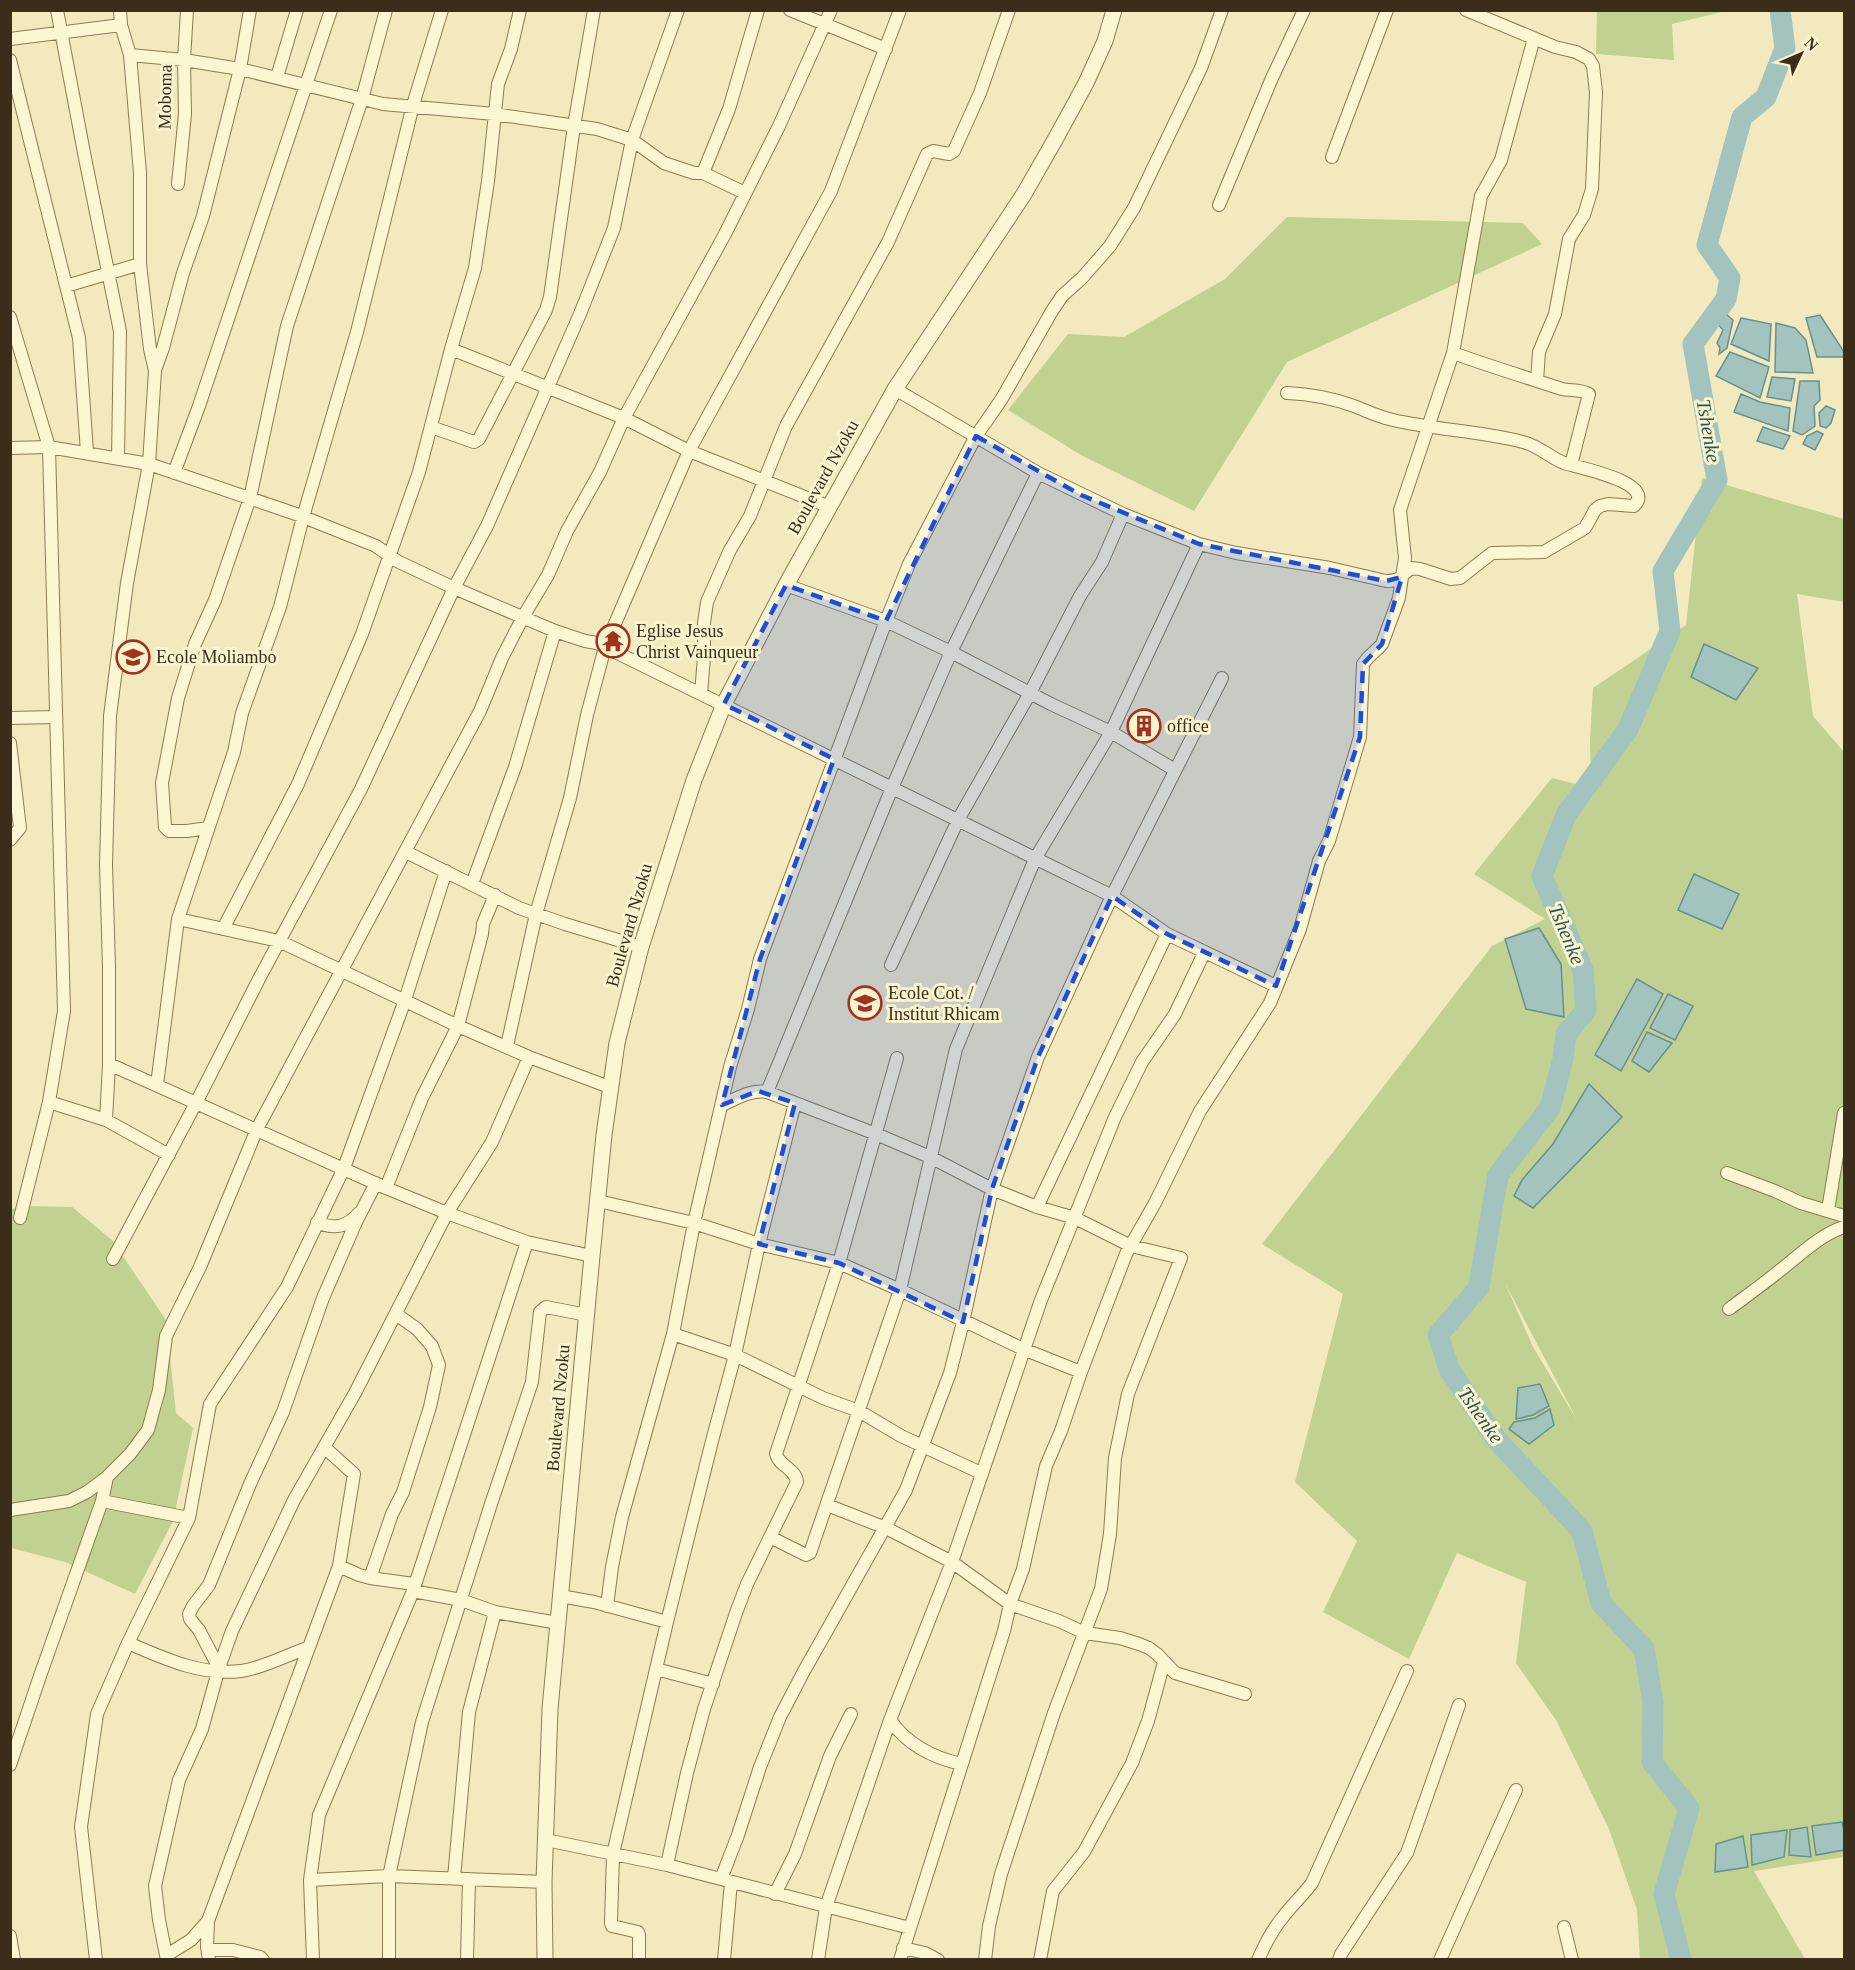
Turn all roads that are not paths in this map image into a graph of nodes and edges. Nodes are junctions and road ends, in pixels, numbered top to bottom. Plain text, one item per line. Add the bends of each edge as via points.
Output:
1 (57, 10) edge
2 (120, 10) edge
3 (187, 10) edge
4 (250, 10) edge
5 (297, 10) edge
6 (331, 10) edge
7 (386, 10) edge
8 (442, 10) edge
9 (520, 10) edge
10 (594, 10) edge
11 (678, 10) edge
12 (758, 10) edge
13 (790, 10) edge
14 (831, 10) edge
15 (900, 10) edge
16 (1009, 10) edge
17 (1114, 10) edge
18 (1222, 10) edge
19 (1304, 10) edge
20 (1387, 10) edge
21 (1470, 12) edge
22 (121, 25) junction
23 (826, 25) junction
24 (61, 33) junction
25 (1534, 38) junction
26 (10, 39) edge
27 (886, 49) junction
28 (130, 55) junction
29 (10, 60) edge
30 (184, 60) junction
31 (240, 69) junction
32 (277, 77) junction
33 (306, 84) junction
34 (362, 99) junction
35 (412, 105) junction
36 (494, 114) junction
37 (574, 126) junction
38 (632, 140) junction
39 (1332, 157) dead end
40 (703, 173) junction
41 (178, 184) dead end
42 (745, 193) junction
43 (1219, 205) dead end
44 (140, 264) junction
45 (108, 273) junction
46 (66, 286) junction
47 (10, 317) edge
48 (451, 349) junction
49 (1453, 353) junction
50 (155, 371) junction
51 (513, 374) junction
52 (1538, 381) junction
53 (548, 387) junction
54 (895, 389) junction
55 (1287, 393) dead end
56 (624, 418) junction
57 (1428, 426) junction
58 (431, 428) junction
59 (976, 436) junction
60 (49, 447) junction
61 (10, 448) edge
62 (689, 451) junction
63 (87, 452) junction
64 (118, 458) junction
65 (149, 464) junction
66 (1571, 465) junction
67 (174, 473) junction
68 (1038, 473) junction
69 (763, 480) junction
70 (250, 498) junction
71 (830, 507) junction
72 (1122, 514) junction
73 (303, 517) junction
74 (1198, 544) junction
75 (391, 555) junction
76 (1402, 577) junction
77 (786, 585) junction
78 (454, 588) junction
79 (523, 617) junction
80 (886, 621) junction
81 (555, 631) junction
82 (606, 647) junction
83 (951, 652) junction
84 (1222, 678) dead end
85 (1030, 693) junction
86 (701, 694) junction
87 (724, 704) junction
88 (56, 717) junction
89 (10, 718) edge
90 (1111, 732) junction
91 (10, 743) edge
92 (834, 759) junction
93 (1175, 770) junction
94 (892, 788) junction
95 (958, 820) junction
96 (208, 828) junction
97 (10, 840) edge
98 (406, 852) junction
99 (1035, 859) junction
100 (446, 871) junction
101 (472, 884) junction
102 (495, 895) junction
103 (1112, 896) junction
104 (536, 914) junction
105 (178, 919) junction
106 (223, 929) junction
107 (1167, 934) junction
108 (279, 941) junction
109 (641, 947) junction
110 (1203, 953) junction
111 (891, 965) dead end
112 (342, 972) junction
113 (1276, 986) junction
114 (405, 1000) junction
115 (458, 1026) junction
116 (507, 1046) junction
117 (529, 1057) junction
118 (897, 1058) dead end
119 (109, 1064) junction
120 (157, 1085) junction
121 (612, 1088) junction
122 (766, 1092) junction
123 (49, 1102) junction
124 (196, 1102) junction
125 (795, 1103) junction
126 (722, 1105) junction
127 (1845, 1113) edge
128 (106, 1120) junction
129 (257, 1129) junction
130 (876, 1134) junction
131 (169, 1155) junction
132 (930, 1157) junction
133 (344, 1168) junction
134 (1727, 1173) dead end
135 (381, 1185) junction
136 (992, 1189) junction
137 (598, 1201) junction
138 (1037, 1206) junction
139 (364, 1207) junction
140 (1828, 1210) junction
141 (447, 1213) junction
142 (1845, 1216) edge
143 (20, 1218) dead end
144 (1075, 1218) junction
145 (317, 1222) junction
146 (694, 1223) junction
147 (1845, 1227) edge
148 (527, 1242) junction
149 (759, 1244) junction
150 (1131, 1246) junction
151 (592, 1256) junction
152 (113, 1259) dead end
153 (839, 1263) junction
154 (900, 1290) junction
155 (1729, 1310) dead end
156 (396, 1314) junction
157 (587, 1315) junction
158 (963, 1322) junction
159 (673, 1334) junction
160 (1023, 1349) junction
161 (735, 1355) junction
162 (1081, 1372) junction
163 (799, 1386) junction
164 (858, 1411) junction
165 (922, 1445) junction
166 (324, 1447) junction
167 (981, 1473) junction
168 (107, 1477) junction
169 (102, 1501) junction
170 (827, 1505) junction
171 (10, 1510) edge
172 (189, 1518) junction
173 (886, 1528) junction
174 (770, 1537) junction
175 (952, 1562) junction
176 (339, 1566) junction
177 (370, 1578) junction
178 (414, 1588) junction
179 (560, 1596) junction
180 (461, 1600) junction
181 (1010, 1604) junction
182 (608, 1606) junction
183 (495, 1612) junction
184 (666, 1622) junction
185 (558, 1623) junction
186 (1085, 1633) junction
187 (128, 1643) junction
188 (308, 1648) junction
189 (1164, 1662) junction
190 (219, 1669) junction
191 (656, 1669) junction
192 (1407, 1671) dead end
193 (713, 1684) junction
194 (1245, 1694) dead end
195 (1459, 1705) dead end
196 (852, 1714) dead end
197 (890, 1720) junction
198 (962, 1764) junction
199 (10, 1765) edge
200 (1516, 1790) dead end
201 (546, 1840) junction
202 (614, 1854) junction
203 (667, 1865) junction
204 (389, 1875) junction
205 (454, 1878) junction
206 (469, 1879) junction
207 (310, 1880) junction
208 (726, 1880) junction
209 (544, 1882) junction
210 (775, 1894) junction
211 (826, 1907) junction
212 (208, 1921) junction
213 (1564, 1927) dead end
214 (910, 1928) junction
215 (10, 1936) edge
216 (208, 1953) edge
217 (901, 1954) edge
218 (167, 1957) edge
219 (14, 1959) edge
220 (96, 1959) edge
221 (263, 1959) edge
222 (313, 1959) edge
223 (389, 1959) edge
224 (467, 1959) edge
225 (545, 1959) edge
226 (639, 1959) edge
227 (724, 1959) edge
228 (818, 1959) edge
229 (938, 1959) edge
230 (985, 1959) edge
231 (1040, 1959) edge
232 (1258, 1959) edge
233 (1340, 1959) edge
234 (1440, 1959) edge
235 (1572, 1959) edge

1 - 24 street
2 - 22 street
3 - 30 street, Moboma
4 - 31 street
5 - 32 street
6 - 33 street
7 - 34 street
8 - 35 street
9 - 36 street via 512,49 498,84
10 - 37 street
11 - 38 street
12 - 40 street via 729,109
13 - 23 street
14 - 23 street
15 - 27 street
16 - 69 street via 980,93 954,151 927,154 888,242 792,414
17 - 54 street, Boulevard Nzoku via 1105,41 1051,148
18 - 59 street via 1196,77 1134,208 1110,246 1062,296
19 - 43 street
20 - 39 street
21 - 25 street
22 - 24 street
22 - 28 street
23 - 27 street
23 - 42 street
24 - 26 street
24 - 45 street
25 - 49 street via 1501,160 1481,196
25 - 52 street via 1589,59 1596,92 1592,189 1584,215 1569,239 1555,314 1539,352
27 - 62 street via 831,191
28 - 30 street
28 - 44 street via 140,173
29 - 46 street
30 - 31 street
30 - 41 street, Moboma via 185,114
31 - 32 street
31 - 50 street via 203,216
32 - 33 street
33 - 34 street
33 - 67 street
34 - 35 street
34 - 70 street via 287,326
35 - 36 street
35 - 73 street via 357,332
36 - 37 street
36 - 48 street via 476,268
37 - 38 street
37 - 51 street via 550,297
38 - 40 street via 664,163
38 - 53 street via 614,228
40 - 42 street
42 - 56 street
44 - 45 street
44 - 50 street
45 - 46 street
45 - 64 street via 120,331
46 - 63 street via 79,338
47 - 60 street
48 - 51 street
48 - 58 street
49 - 52 street
49 - 57 street
50 - 65 street
51 - 53 street
51 - 58 street via 477,442
52 - 66 street via 1589,394
53 - 56 street
53 - 78 street via 488,526
54 - 59 street
54 - 71 street, Boulevard Nzoku
55 - 57 street via 1313,394 1387,419
56 - 62 street
56 - 79 street via 548,575
57 - 66 street via 1524,442
57 - 76 street via 1400,510 1405,558
58 - 75 street
59 - 68 street
59 - 80 street via 909,564
60 - 61 street
60 - 63 street
60 - 88 street
62 - 69 street
62 - 82 street
63 - 64 street
64 - 65 street
65 - 67 street
65 - 119 street via 127,583 110,716 106,865
66 - 76 street via 1606,474 1635,488 1637,503 1600,506 1585,528 1544,552 1492,553 1460,578 1410,568
67 - 70 street
68 - 72 street
68 - 83 street
69 - 71 street
69 - 86 street via 750,516 707,602
70 - 73 street
70 - 96 street via 178,698 162,783 167,829
71 - 77 street, Boulevard Nzoku
72 - 74 street
72 - 85 street via 1102,562
73 - 75 street
73 - 96 street via 273,630 242,713 234,752
74 - 76 street via 1386,581
74 - 90 street
75 - 78 street
75 - 106 street via 298,784
76 - 113 street via 1399,598 1382,644 1364,663 1360,737 1302,922
77 - 80 street
77 - 87 street, Boulevard Nzoku
78 - 79 street
78 - 108 street via 361,789
79 - 81 street
79 - 98 street via 480,711
80 - 83 street
80 - 92 street
81 - 82 street
81 - 101 street via 515,767
82 - 86 street
82 - 104 street via 570,798
83 - 85 street
83 - 94 street
84 - 93 street
85 - 90 street
85 - 95 street
86 - 87 street
87 - 92 street
87 - 109 street, Boulevard Nzoku via 694,780
88 - 89 street
88 - 123 street via 64,1011
90 - 93 street
90 - 99 street
91 - 97 street via 20,828
92 - 94 street
92 - 126 street via 768,937
93 - 103 street
94 - 95 street
94 - 122 street
95 - 99 street
95 - 111 street
96 - 105 street
98 - 100 street
98 - 112 street
99 - 103 street
99 - 132 street via 956,1049
100 - 101 street
100 - 114 street
101 - 102 street
102 - 104 street
102 - 115 street via 483,924
103 - 107 street
103 - 136 street via 1038,1057
104 - 109 street
104 - 116 street
105 - 106 street
105 - 120 street
106 - 108 street
107 - 110 street
107 - 138 street
108 - 112 street
108 - 124 street
109 - 121 street, Boulevard Nzoku via 616,1043
110 - 113 street
110 - 144 street via 1175,1014 1137,1071
112 - 114 street
112 - 129 street
113 - 150 street via 1258,1024 1196,1118
114 - 115 street
114 - 133 street
115 - 116 street
115 - 135 street
116 - 117 street
117 - 121 street
117 - 141 street via 492,1142
118 - 130 street
119 - 120 street
119 - 128 street
120 - 124 street
121 - 137 street, Boulevard Nzoku
122 - 125 street
122 - 126 street via 750,1093
123 - 128 street
123 - 143 street
124 - 129 street
124 - 131 street
125 - 130 street
125 - 149 street
126 - 146 street
127 - 140 street
128 - 131 street
129 - 133 street
129 - 168 street via 200,1267 166,1336 159,1390 148,1430
130 - 132 street
130 - 153 street
131 - 152 street
132 - 136 street
132 - 154 street
133 - 135 street
133 - 145 street
134 - 140 street
135 - 139 street
135 - 141 street
136 - 138 street
136 - 158 street
137 - 146 street
137 - 151 street, Boulevard Nzoku
138 - 144 street
139 - 145 street via 340,1227
139 - 190 street via 323,1298 283,1412 209,1585 189,1614
140 - 142 street
141 - 148 street
141 - 156 street
144 - 150 street
144 - 160 street
145 - 172 street via 287,1287 210,1404
146 - 149 street
146 - 159 street
147 - 155 street via 1800,1253
148 - 151 street
148 - 178 street
149 - 153 street
149 - 161 street
150 - 162 street
150 - 186 street via 1181,1258 1128,1394 1115,1458 1110,1534 1101,1589
151 - 157 street, Boulevard Nzoku
153 - 154 street
153 - 163 street
154 - 158 street
154 - 164 street
156 - 166 street
156 - 177 street via 432,1346 439,1365 403,1492
157 - 179 street, Boulevard Nzoku
157 - 180 street via 546,1307 540,1312 532,1382
158 - 160 street
158 - 165 street via 950,1373
159 - 161 street
159 - 182 street via 622,1517
160 - 162 street
160 - 167 street
161 - 163 street
161 - 184 street
162 - 181 street via 1046,1466 1023,1569
163 - 164 street
163 - 174 street via 776,1454 796,1475 797,1482
164 - 165 street
164 - 170 street
165 - 167 street
165 - 173 street via 906,1490
166 - 176 street via 353,1471 354,1477
166 - 190 street via 262,1566
167 - 175 street
168 - 169 street
168 - 171 street via 69,1501
169 - 172 street
169 - 199 street
170 - 173 street
170 - 174 street via 808,1554
172 - 187 street
173 - 175 street
173 - 208 street via 780,1716 760,1767
174 - 193 street via 747,1584
175 - 181 street
175 - 197 street
176 - 177 street
176 - 188 street
177 - 178 street
178 - 180 street
178 - 207 street via 319,1815
179 - 182 street
179 - 185 street, Boulevard Nzoku
180 - 183 street
180 - 204 street via 422,1722
181 - 186 street
181 - 198 street
182 - 184 street
183 - 185 street
183 - 205 street via 469,1712
184 - 191 street
185 - 201 street, Boulevard Nzoku via 550,1709
186 - 189 street via 1139,1644
186 - 230 street via 1001,1874
187 - 190 street via 190,1667
187 - 220 street via 97,1714 81,1827
188 - 190 street via 241,1671
188 - 212 street
189 - 194 street via 1175,1673
189 - 231 street via 1132,1763 1084,1852 1053,1891
190 - 218 street via 202,1729 179,1780 155,1886
191 - 193 street
191 - 202 street
192 - 232 street via 1312,1883 1268,1937
193 - 203 street via 687,1773
195 - 233 street via 1407,1853
196 - 210 street via 830,1756 795,1854
197 - 198 street via 899,1734 915,1745 936,1757
197 - 211 street
198 - 214 street
200 - 234 street
201 - 202 street
201 - 209 street, Boulevard Nzoku
202 - 203 street
202 - 226 street via 611,1923 616,1929 638,1932
203 - 208 street
204 - 205 street
204 - 207 street
204 - 223 street
205 - 206 street
206 - 209 street
206 - 224 street
207 - 222 street
208 - 210 street
208 - 227 street
209 - 225 street, Boulevard Nzoku
210 - 211 street
211 - 214 street
211 - 228 street
212 - 216 street
212 - 218 street via 192,1940
213 - 235 street
214 - 217 street
215 - 219 street
216 - 221 street via 233,1950
217 - 229 street via 925,1953

